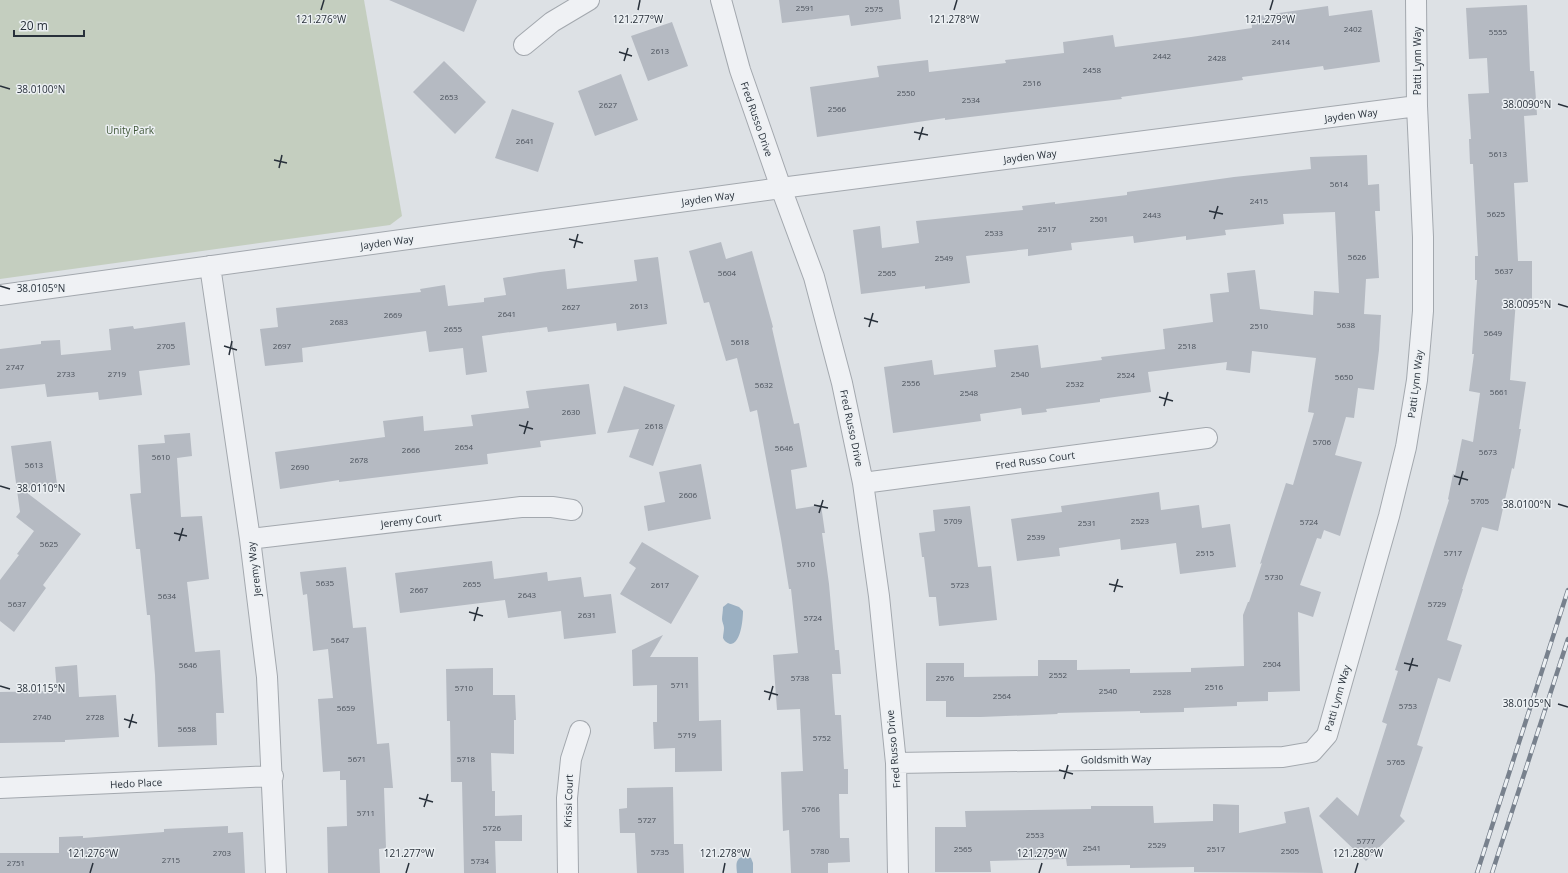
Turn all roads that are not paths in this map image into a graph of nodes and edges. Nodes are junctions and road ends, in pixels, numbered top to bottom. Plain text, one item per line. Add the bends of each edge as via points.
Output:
1 (589, 0) edge
2 (721, 0) edge
3 (1416, 0) edge
4 (524, 45) dead end
5 (1417, 106) junction
6 (781, 188) junction
7 (210, 266) junction
8 (0, 295) edge
9 (1206, 438) dead end
10 (863, 483) junction
11 (572, 510) dead end
12 (250, 539) junction
13 (580, 731) dead end
14 (1312, 752) joint
15 (896, 763) junction
16 (272, 776) junction
17 (0, 788) edge
18 (276, 873) edge
19 (568, 873) edge
20 (898, 873) edge

1 - 4 street via 552,22
2 - 6 street, Fred Russo Drive via 740,70
3 - 5 street, Patti Lynn Way
5 - 6 street, Jayden Way
5 - 14 street, Patti Lynn Way via 1423,237 1423,311 1417,380 1406,447 1390,516 1327,735
6 - 7 street, Jayden Way
6 - 10 street, Fred Russo Drive via 814,277 842,383
7 - 8 street, Jayden Way
7 - 12 street, Jeremy Way
9 - 10 street, Fred Russo Court
10 - 15 street, Fred Russo Drive via 879,596
11 - 12 street, Jeremy Court via 521,507
12 - 16 street, Jeremy Way via 267,677
13 - 19 street, Krissi Court via 571,760 567,798
14 - 15 street, Goldsmith Way via 1283,757
15 - 20 street, Fred Russo Drive
16 - 17 street, Hedo Place
16 - 18 street, Jeremy Way

